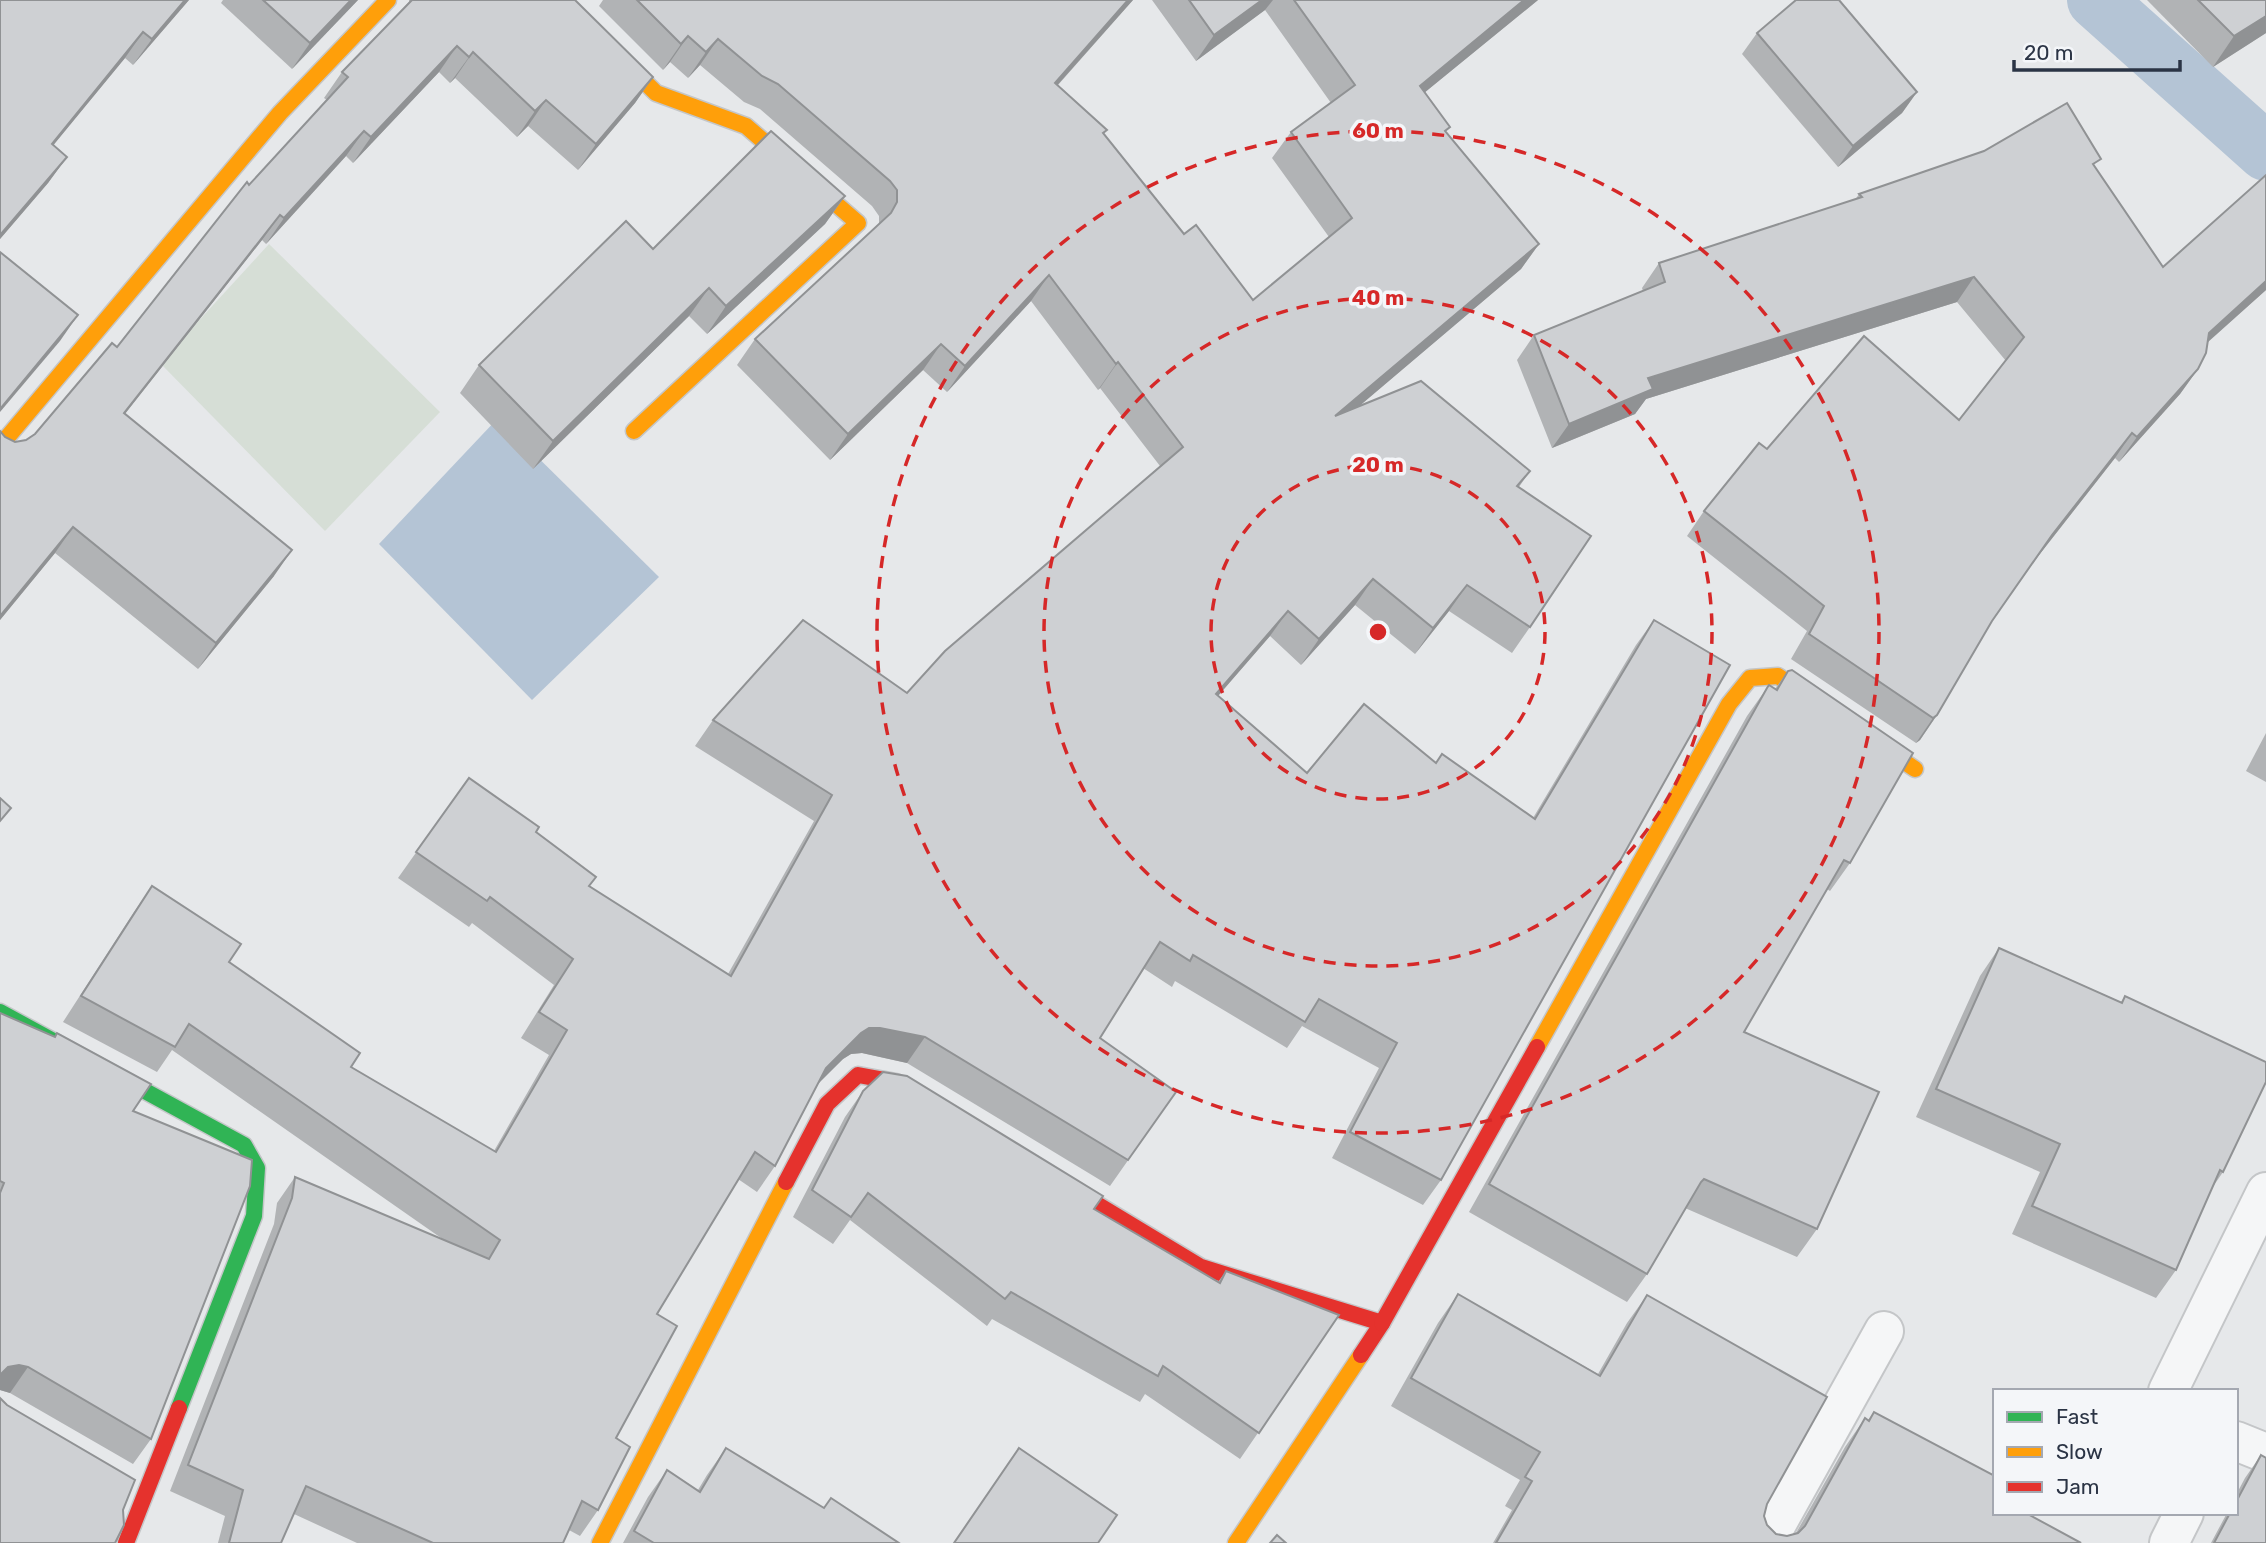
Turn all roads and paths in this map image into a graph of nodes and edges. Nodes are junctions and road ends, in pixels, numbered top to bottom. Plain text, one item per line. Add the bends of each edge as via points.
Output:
1 (388, 0) edge
2 (562, 0) edge
3 (634, 431) dead end
4 (0, 446) edge
5 (1915, 769) edge
6 (0, 1012) edge
7 (931, 1103) edge
8 (1037, 1167) edge
9 (2266, 1192) edge
10 (1382, 1323) junction
11 (1884, 1332) dead end
12 (2169, 1389) edge
13 (2238, 1442) edge
14 (2266, 1453) edge
15 (110, 1477) edge
16 (144, 1496) junction
17 (2183, 1515) edge
18 (126, 1543) edge
19 (600, 1543) edge
20 (1236, 1543) edge
21 (1766, 1543) edge
22 (2169, 1543) edge

1 - 4 street via 280,113
2 - 3 street via 656,93 746,127 858,223
5 - 10 street via 1778,676 1750,678 1729,704
6 - 16 street via 244,1145 257,1168 254,1216
7 - 19 street via 895,1082 858,1075 827,1104
8 - 10 street via 1202,1267
9 - 12 street
10 - 20 street
11 - 21 street
13 - 14 street
15 - 16 street
16 - 18 street
17 - 22 street

